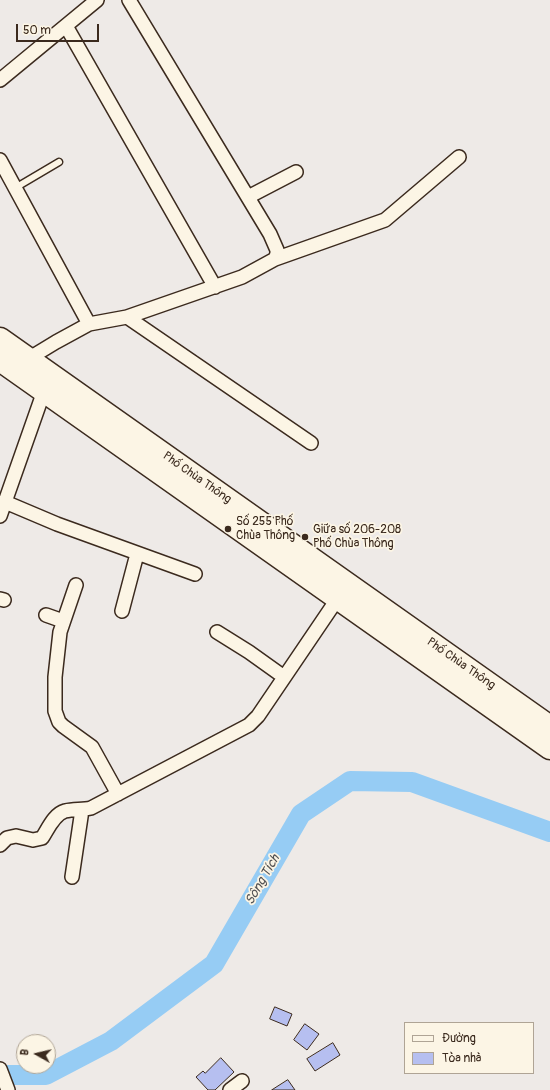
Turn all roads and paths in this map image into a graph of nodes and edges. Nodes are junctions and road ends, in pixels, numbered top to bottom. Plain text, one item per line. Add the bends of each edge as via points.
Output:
1 (97, 0) edge
2 (129, 0) edge
3 (66, 26) junction
4 (0, 80) edge
5 (459, 157) dead end
6 (0, 160) edge
7 (59, 162) dead end
8 (296, 172) dead end
9 (15, 188) junction
10 (248, 197) junction
11 (275, 259) junction
12 (215, 287) junction
13 (127, 317) junction
14 (89, 324) junction
15 (0, 339) edge
16 (28, 359) junction
17 (0, 360) edge
18 (44, 391) junction
19 (311, 443) dead end
20 (3, 503) edge
21 (0, 516) edge
22 (137, 554) junction
23 (195, 574) dead end
24 (76, 585) dead end
25 (338, 598) junction
26 (122, 611) dead end
27 (46, 615) dead end
28 (63, 621) junction
29 (217, 632) dead end
30 (284, 678) junction
31 (546, 734) edge
32 (118, 794) junction
33 (82, 810) junction
34 (0, 845) edge
35 (72, 876) dead end
36 (0, 1069) edge
37 (242, 1081) dead end
38 (8, 1090) edge
39 (230, 1090) edge

1 - 3 street
2 - 10 street
3 - 4 street
3 - 12 street
5 - 11 street via 385,220
6 - 9 street
7 - 9 lane
8 - 10 street
9 - 14 street
10 - 11 street via 277,250
11 - 12 street via 242,277
12 - 13 street
13 - 14 street
13 - 19 street
14 - 16 street
15 - 16 highway, Phố Chùa Thông
16 - 31 highway, Phố Chùa Thông
17 - 18 highway, Phố Chùa Thông
18 - 20 street
18 - 25 highway, Phố Chùa Thông
20 - 21 street
20 - 22 street
22 - 23 street via 149,556
22 - 26 street
24 - 28 street
25 - 30 street
25 - 31 highway, Phố Chùa Thông
27 - 28 street
28 - 32 street via 55,683 56,717 63,726 92,748
29 - 30 street
30 - 32 street via 249,725
32 - 33 street
33 - 34 street via 65,811 58,815 42,838 33,840 16,836 7,838
33 - 35 street
36 - 38 street
37 - 39 street

